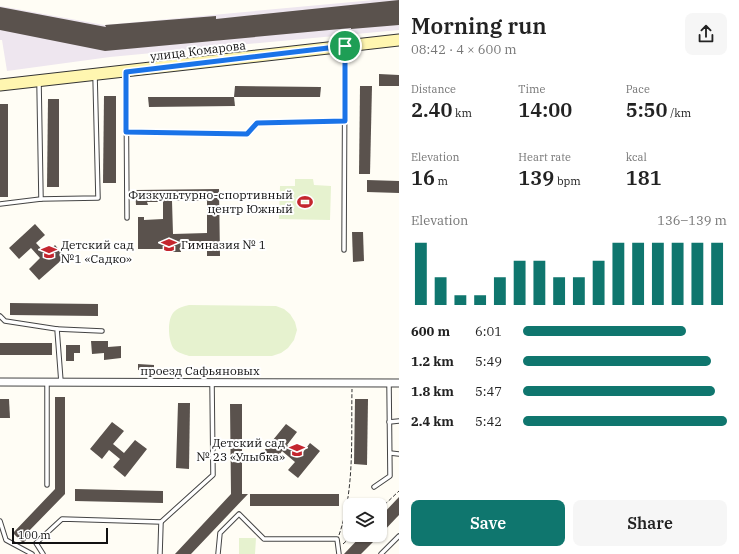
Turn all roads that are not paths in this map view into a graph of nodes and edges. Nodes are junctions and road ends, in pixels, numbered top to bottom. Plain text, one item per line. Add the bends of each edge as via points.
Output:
1 (399, 40) edge
2 (345, 46) junction
3 (126, 72) junction
4 (95, 75) junction
5 (40, 79) junction
6 (0, 85) edge
7 (345, 121) junction
8 (126, 132) junction
9 (40, 199) junction
10 (0, 204) edge
11 (127, 218) dead end
12 (344, 250) dead end
13 (0, 316) edge
14 (56, 329) junction
15 (102, 331) dead end
16 (0, 382) edge
17 (47, 382) junction
18 (61, 382) junction
19 (212, 382) junction
20 (389, 383) junction
21 (399, 383) edge
22 (399, 421) edge
23 (389, 422) junction
24 (390, 453) junction
25 (399, 454) edge
26 (47, 485) dead end
27 (374, 487) dead end
28 (0, 521) edge
29 (161, 522) junction
30 (399, 536) edge
31 (32, 554) edge
32 (43, 554) edge
33 (160, 554) edge
34 (218, 554) edge
35 (339, 554) edge
36 (381, 554) edge

1 - 2 street, улица Комарова
2 - 3 street, улица Комарова
2 - 7 lane
3 - 4 street, улица Комарова
3 - 8 lane
4 - 5 street, улица Комарова
4 - 9 lane via 98,198
5 - 6 street, улица Комарова
5 - 9 lane
7 - 8 lane via 257,123 247,134
7 - 12 lane
8 - 11 lane
9 - 10 lane
13 - 14 lane via 5,321
14 - 15 lane
14 - 18 lane
16 - 17 street, проезд Сафьяновых
17 - 18 street, проезд Сафьяновых
17 - 26 lane
18 - 19 street, проезд Сафьяновых
19 - 20 street, проезд Сафьяновых
19 - 29 lane via 213,476
20 - 21 street, проезд Сафьяновых
20 - 23 lane
22 - 23 lane
23 - 24 lane
24 - 25 lane
24 - 27 lane via 390,476
28 - 31 lane via 6,540
29 - 32 lane via 62,519 36,543
29 - 33 lane
30 - 36 lane
34 - 35 lane via 220,533 239,514 264,539 338,539

